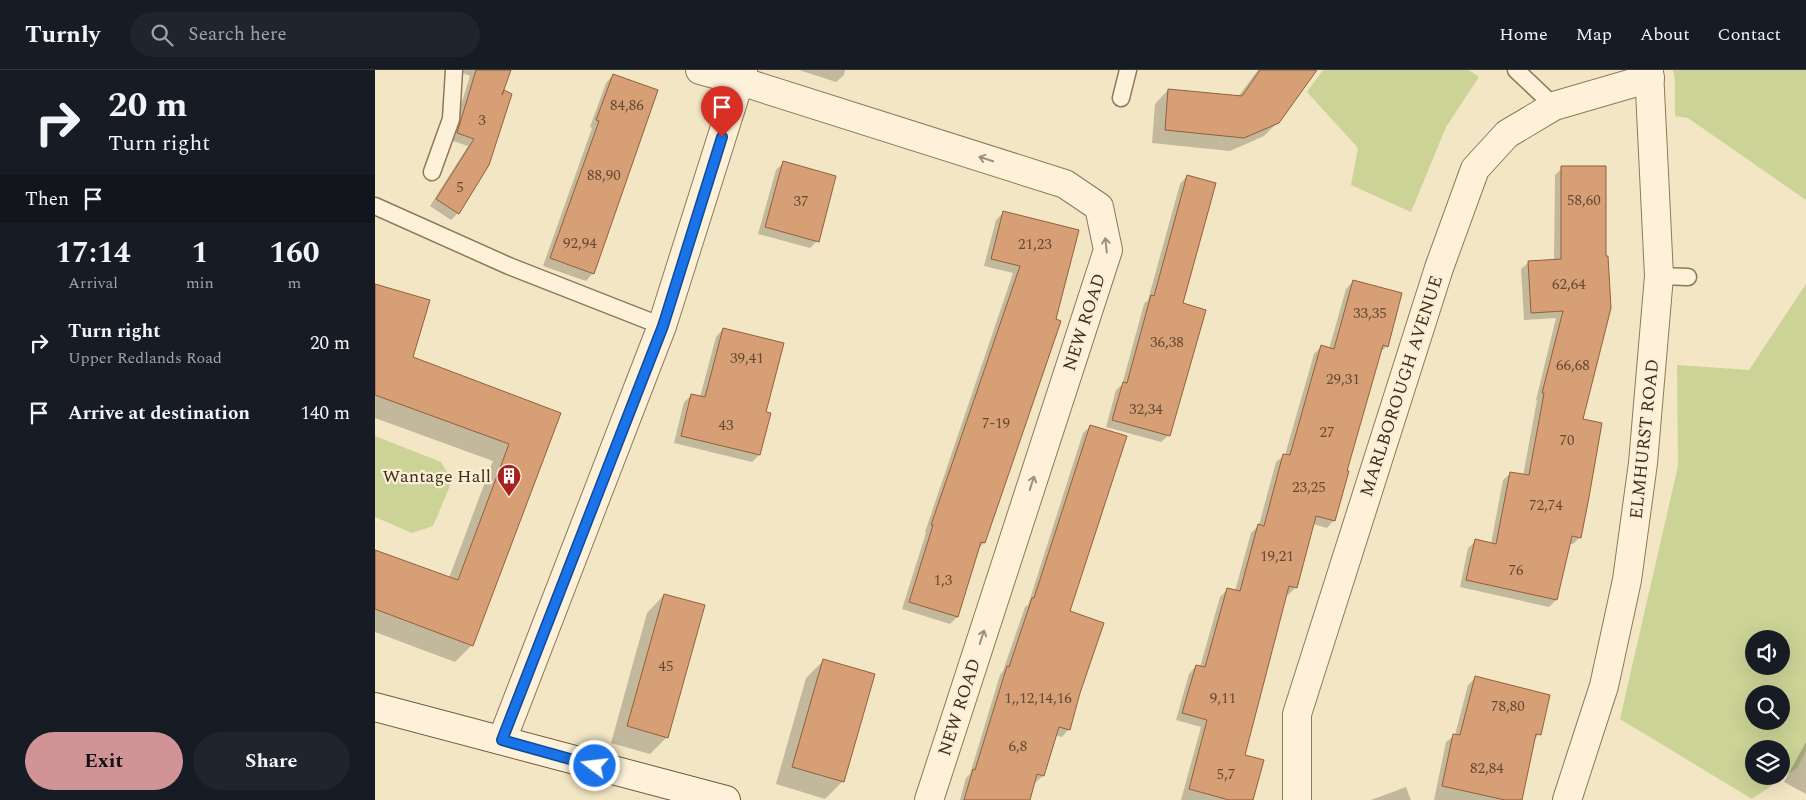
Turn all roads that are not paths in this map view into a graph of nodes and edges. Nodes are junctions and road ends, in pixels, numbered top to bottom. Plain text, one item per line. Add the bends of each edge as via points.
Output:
1 (454, 70) edge
2 (700, 70) edge
3 (1128, 70) edge
4 (1516, 70) edge
5 (1649, 74) edge
6 (742, 75) edge
7 (1121, 98) dead end
8 (1554, 106) junction
9 (432, 172) dead end
10 (375, 206) edge
11 (1659, 276) junction
12 (1688, 277) dead end
13 (663, 326) junction
14 (375, 707) edge
15 (502, 740) junction
16 (668, 793) edge
17 (726, 800) edge
18 (929, 800) edge
19 (1297, 800) edge
20 (1567, 800) edge

1 - 9 lane via 451,119
2 - 6 street, NEW ROAD
3 - 7 lane
4 - 8 lane
5 - 8 street, MARLBOROUGH AVENUE
5 - 11 street, ELMHURST ROAD
6 - 13 street
18 -> 6 street, NEW ROAD via 1108,250 1099,207 1065,184
8 - 19 street, MARLBOROUGH AVENUE via 1507,134 1475,168 1439,268 1297,714
10 - 13 lane via 509,266
11 - 12 lane
11 - 20 street, ELMHURST ROAD via 1643,462 1627,580 1604,686
13 - 15 street
14 - 15 street
15 - 16 street
16 - 17 street

